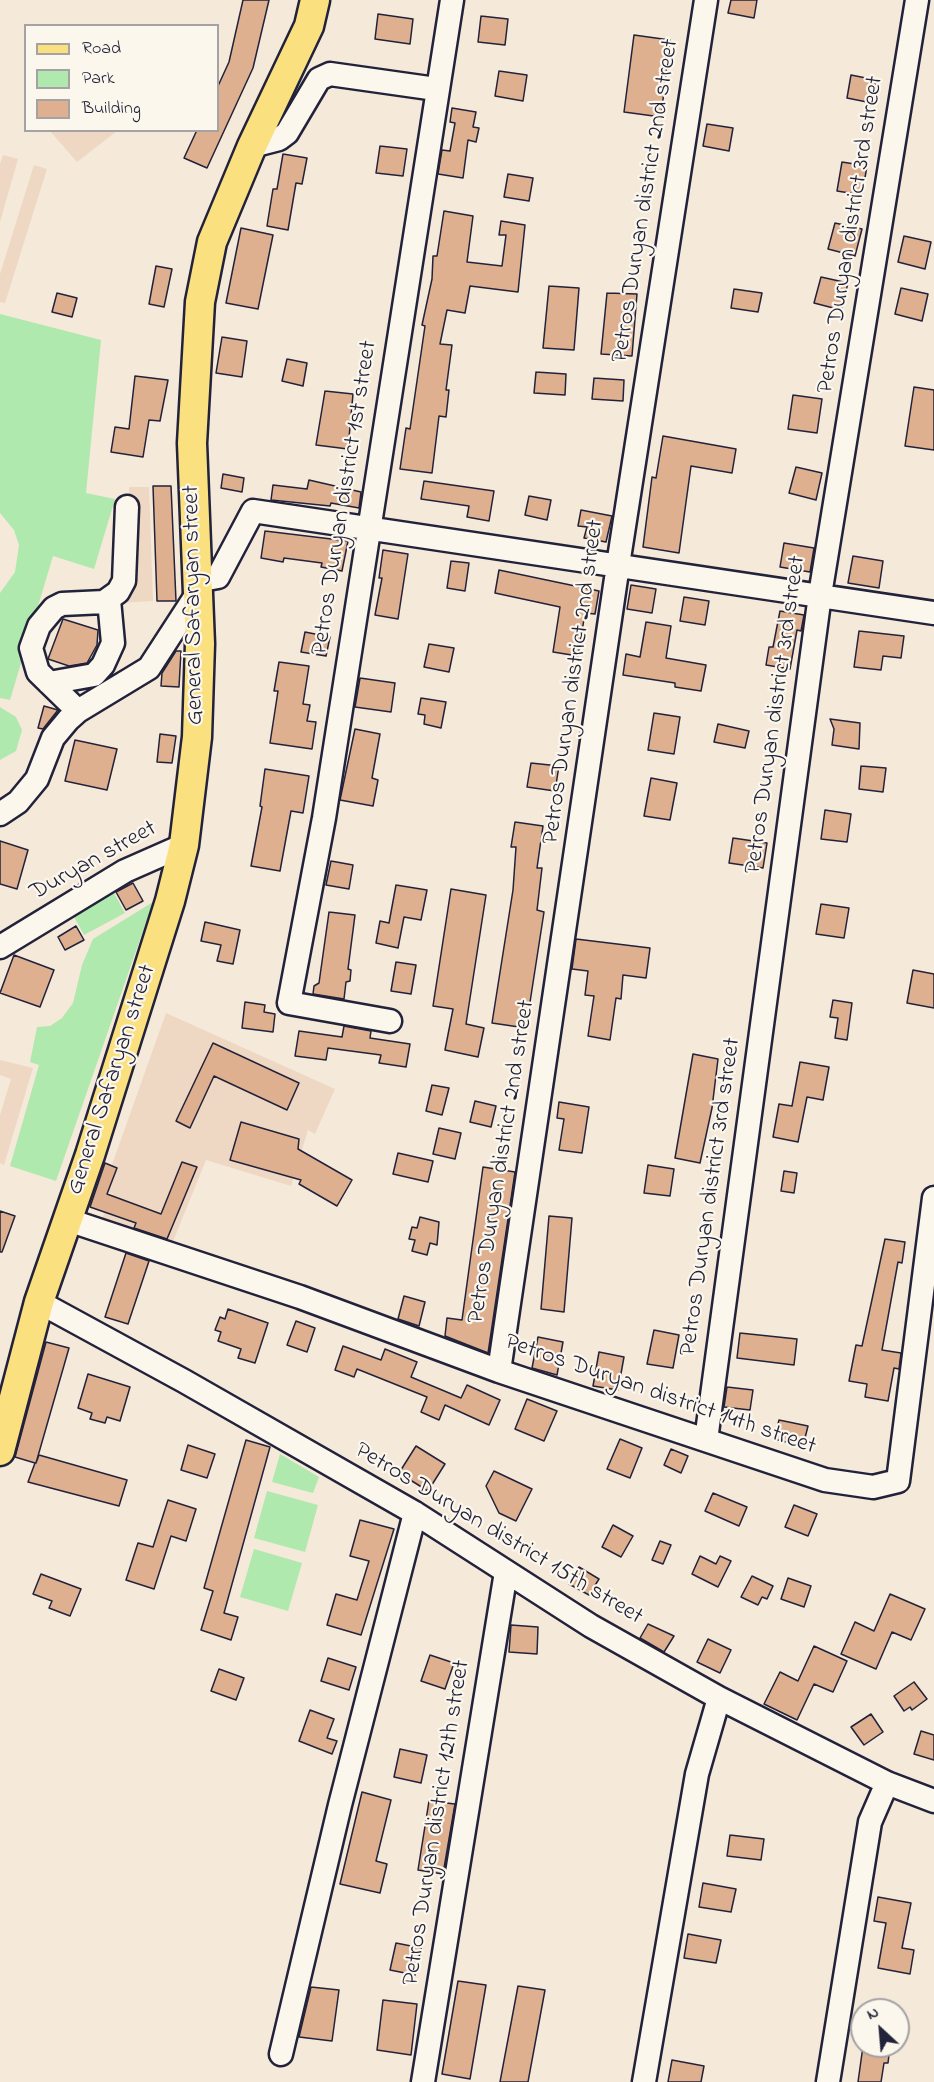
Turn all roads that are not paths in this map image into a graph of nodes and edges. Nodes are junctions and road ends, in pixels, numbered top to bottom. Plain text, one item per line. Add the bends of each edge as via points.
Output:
1 (315, 0) edge
2 (452, 0) edge
3 (706, 0) edge
4 (917, 0) edge
5 (436, 89) junction
6 (252, 146) junction
7 (128, 507) dead end
8 (370, 530) junction
9 (618, 565) junction
10 (197, 587) junction
11 (820, 596) junction
12 (109, 600) junction
13 (934, 613) edge
14 (49, 683) junction
15 (78, 711) junction
16 (0, 814) edge
17 (184, 845) junction
18 (0, 947) edge
19 (390, 1021) dead end
20 (934, 1197) edge
21 (68, 1220) junction
22 (39, 1302) junction
23 (499, 1371) junction
24 (16, 1389) junction
25 (0, 1419) edge
26 (706, 1440) junction
27 (0, 1451) edge
28 (415, 1513) junction
29 (506, 1572) junction
30 (719, 1698) junction
31 (886, 1783) junction
32 (934, 1801) edge
33 (282, 2054) dead end
34 (423, 2082) edge
35 (644, 2082) edge
36 (828, 2082) edge

1 - 6 main road, General Safaryan street via 309,26
2 - 5 street, Petros Duryan district 1st street
3 - 9 street, Petros Duryan district 2nd street
4 - 11 street, Petros Duryan district 3rd street
5 - 6 street via 330,74 319,79 287,133
5 - 8 street, Petros Duryan district 1st street
6 - 10 main road, General Safaryan street via 212,242 200,302 192,443
7 - 12 street via 124,581
8 - 9 street
8 - 10 street via 253,511 218,577
8 - 19 street, Petros Duryan district 1st street via 324,818 289,1004
9 - 11 street
9 - 23 street, Petros Duryan district 2nd street
10 - 15 street via 149,668
10 - 17 main road, General Safaryan street via 201,644 197,737
11 - 13 street
11 - 26 street, Petros Duryan district 3rd street
12 - 14 street via 112,643 103,666 94,675
12 - 14 street via 62,604 39,626 31,648 38,672
14 - 15 street
15 - 16 street via 52,738 37,779 18,802
17 - 18 street, Duryan street via 125,871
17 - 21 main road, General Safaryan street via 170,901
20 - 26 street, Petros Duryan district 14th street via 898,1481 873,1487 825,1480
21 - 22 main road, General Safaryan street
21 - 23 street, Petros Duryan district 14th street via 300,1297
22 - 24 main road, General Safaryan street
22 - 28 street, Petros Duryan district 15th street
23 - 26 street, Petros Duryan district 14th street
24 - 25 street, General Safaryan street
24 - 27 main road
28 - 29 street, Petros Duryan district 15th street
28 - 33 street via 340,1805
29 - 30 street, Petros Duryan district 15th street via 591,1626
29 - 34 street, Petros Duryan district 12th street
30 - 31 street, Petros Duryan district 15th street
30 - 35 street via 695,1785
31 - 32 street, Petros Duryan district 15th street
31 - 36 street via 870,1822

